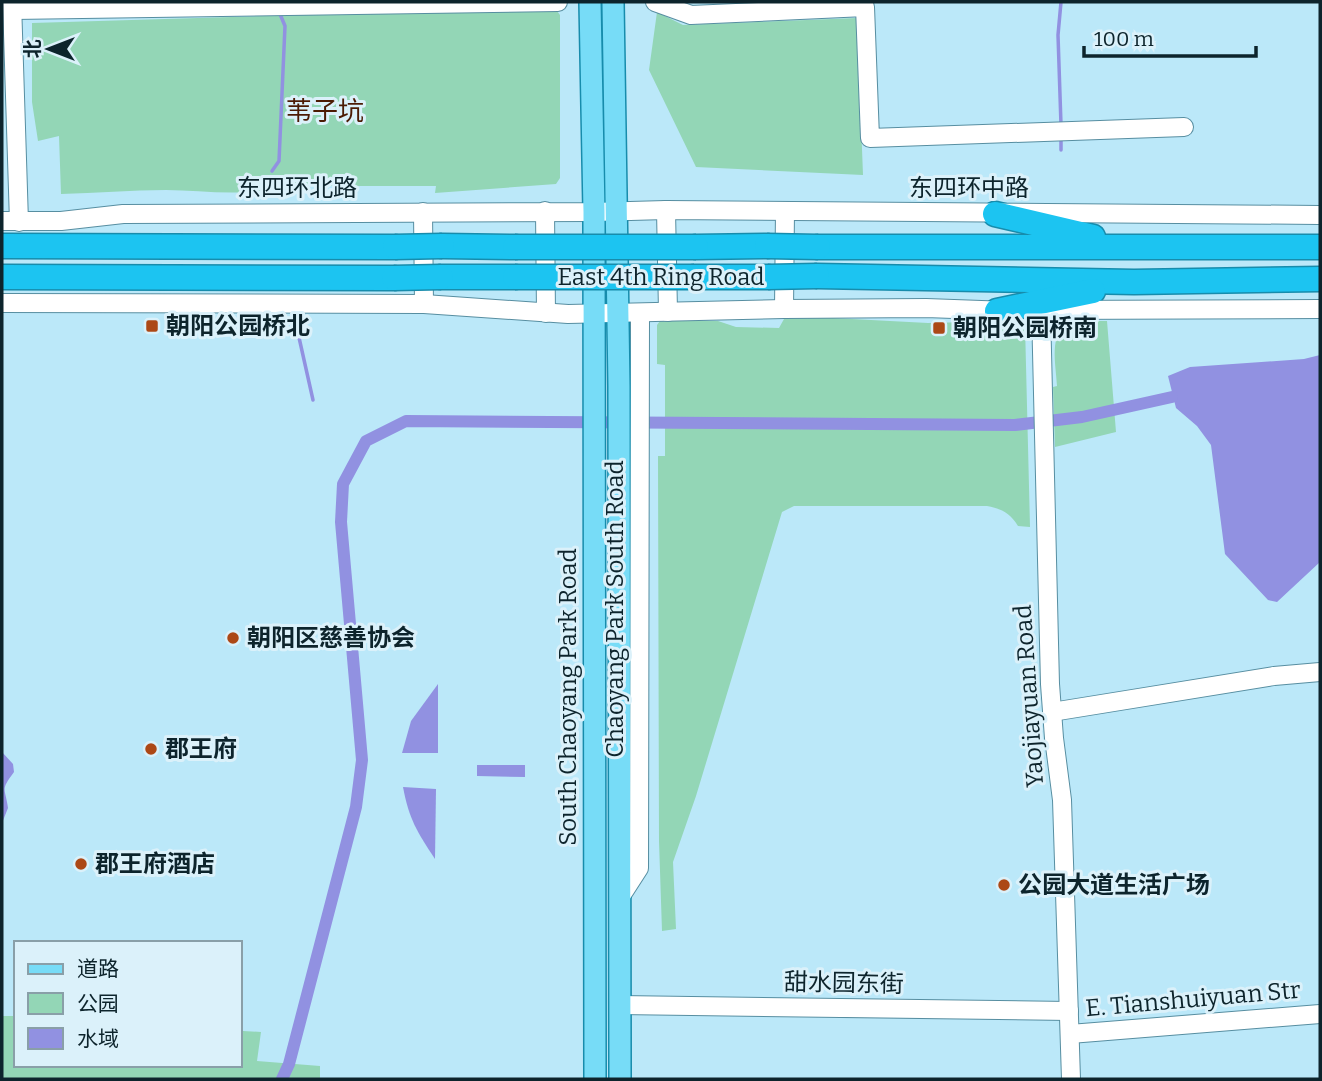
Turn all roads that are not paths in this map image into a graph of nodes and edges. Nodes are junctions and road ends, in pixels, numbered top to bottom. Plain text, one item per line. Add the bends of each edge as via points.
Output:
1 (558, 2) edge
2 (590, 2) edge
3 (613, 2) edge
4 (655, 2) edge
5 (327, 3) edge
6 (13, 6) edge
7 (1184, 127) dead end
8 (666, 210) junction
9 (545, 211) junction
10 (785, 211) junction
11 (423, 212) junction
12 (594, 212) junction
13 (618, 212) junction
14 (995, 214) junction
15 (1320, 215) edge
16 (10, 222) edge
17 (2, 246) edge
18 (1134, 246) junction
19 (1320, 247) edge
20 (2, 277) edge
21 (1320, 279) edge
22 (1134, 282) junction
23 (2, 303) edge
24 (424, 304) junction
25 (784, 309) junction
26 (1320, 309) edge
27 (1041, 310) junction
28 (997, 311) junction
29 (668, 312) junction
30 (546, 313) junction
31 (594, 314) junction
32 (629, 314) junction
33 (630, 386) junction
34 (1320, 672) edge
35 (1052, 712) junction
36 (619, 899) junction
37 (619, 1005) junction
38 (1069, 1011) junction
39 (1320, 1014) edge
40 (1070, 1034) junction
41 (595, 1079) edge
42 (620, 1079) edge
43 (1070, 1079) edge

1 - 5 street
2 - 12 main road
3 - 13 main road
4 - 7 street via 691,15 865,7 870,138
5 - 6 street
6 - 16 street
8 - 10 street, 东四环中路
8 - 13 street, 东四环中路
8 - 29 street
9 - 11 street, 东四环北路
9 - 12 street, 东四环北路
9 - 30 street
10 - 14 street, 东四环中路
10 - 25 street
11 - 16 street, 东四环北路 via 123,214
11 - 24 street
12 - 13 street, 东四环中路
12 - 31 main road, South Chaoyang Park Road
13 - 32 main road, South Chaoyang Park Road
14 - 15 street, 东四环中路
14 - 18 highway
17 - 18 highway, East 4th Ring Road, bridge
18 - 19 highway, East 4th Ring Road
20 - 22 highway, East 4th Ring Road, bridge via 817,276
21 - 22 highway, East 4th Ring Road
22 - 28 highway
23 - 24 street
24 - 30 street
25 - 28 street
25 - 29 street
26 - 27 street
27 - 28 street
27 - 35 street, Yaojiayuan Road
29 - 32 street
30 - 31 street
31 - 32 street
31 - 41 main road, South Chaoyang Park Road
32 - 33 main road, South Chaoyang Park Road
33 - 36 main road, South Chaoyang Park Road via 618,455
33 - 36 street, Chaoyang Park South Road via 640,455 639,868
34 - 35 street
35 - 38 street, Yaojiayuan Road via 1062,800
36 - 37 main road, South Chaoyang Park Road
37 - 38 street, 甜水园东街
37 - 42 main road, South Chaoyang Park Road
38 - 40 street, Yaojiayuan Road
39 - 40 street, E. Tianshuiyuan Str
40 - 43 street, Yaojiayuan Road

